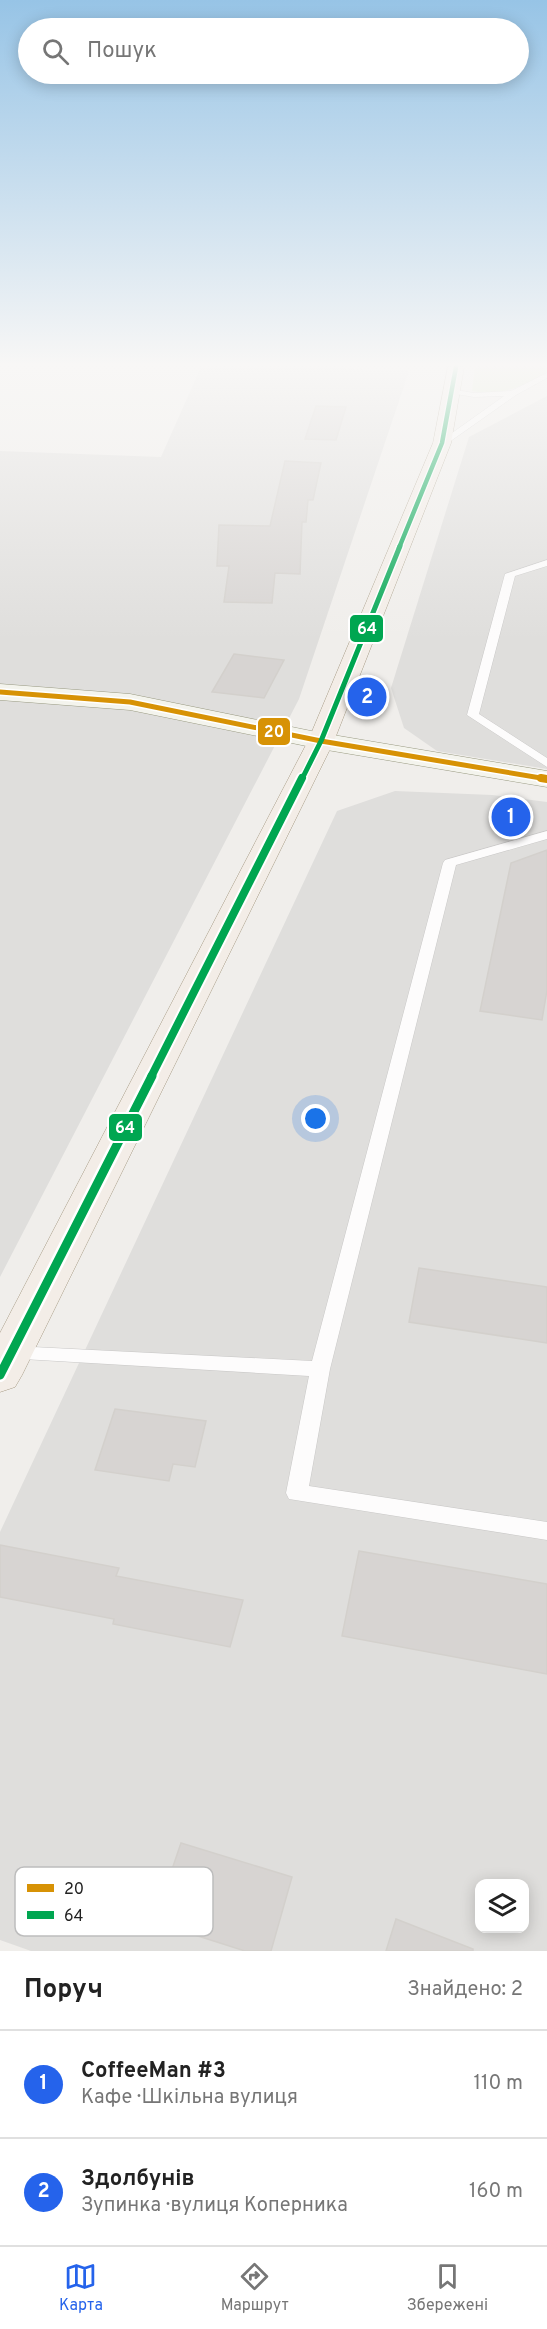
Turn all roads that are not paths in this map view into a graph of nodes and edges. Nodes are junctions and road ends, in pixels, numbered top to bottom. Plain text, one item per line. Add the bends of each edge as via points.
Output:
1 (436, 458) edge
2 (547, 563) edge
3 (0, 692) edge
4 (321, 741) junction
5 (547, 763) edge
6 (547, 779) edge
7 (547, 835) edge
8 (5, 1364) edge
9 (321, 1369) junction
10 (547, 1531) edge

1 - 4 main road
2 - 5 lane via 510,574 473,715
3 - 4 street via 130,702
4 - 6 street
4 - 8 main road
7 - 9 lane via 450,863
8 - 9 lane
9 - 10 lane via 297,1494

